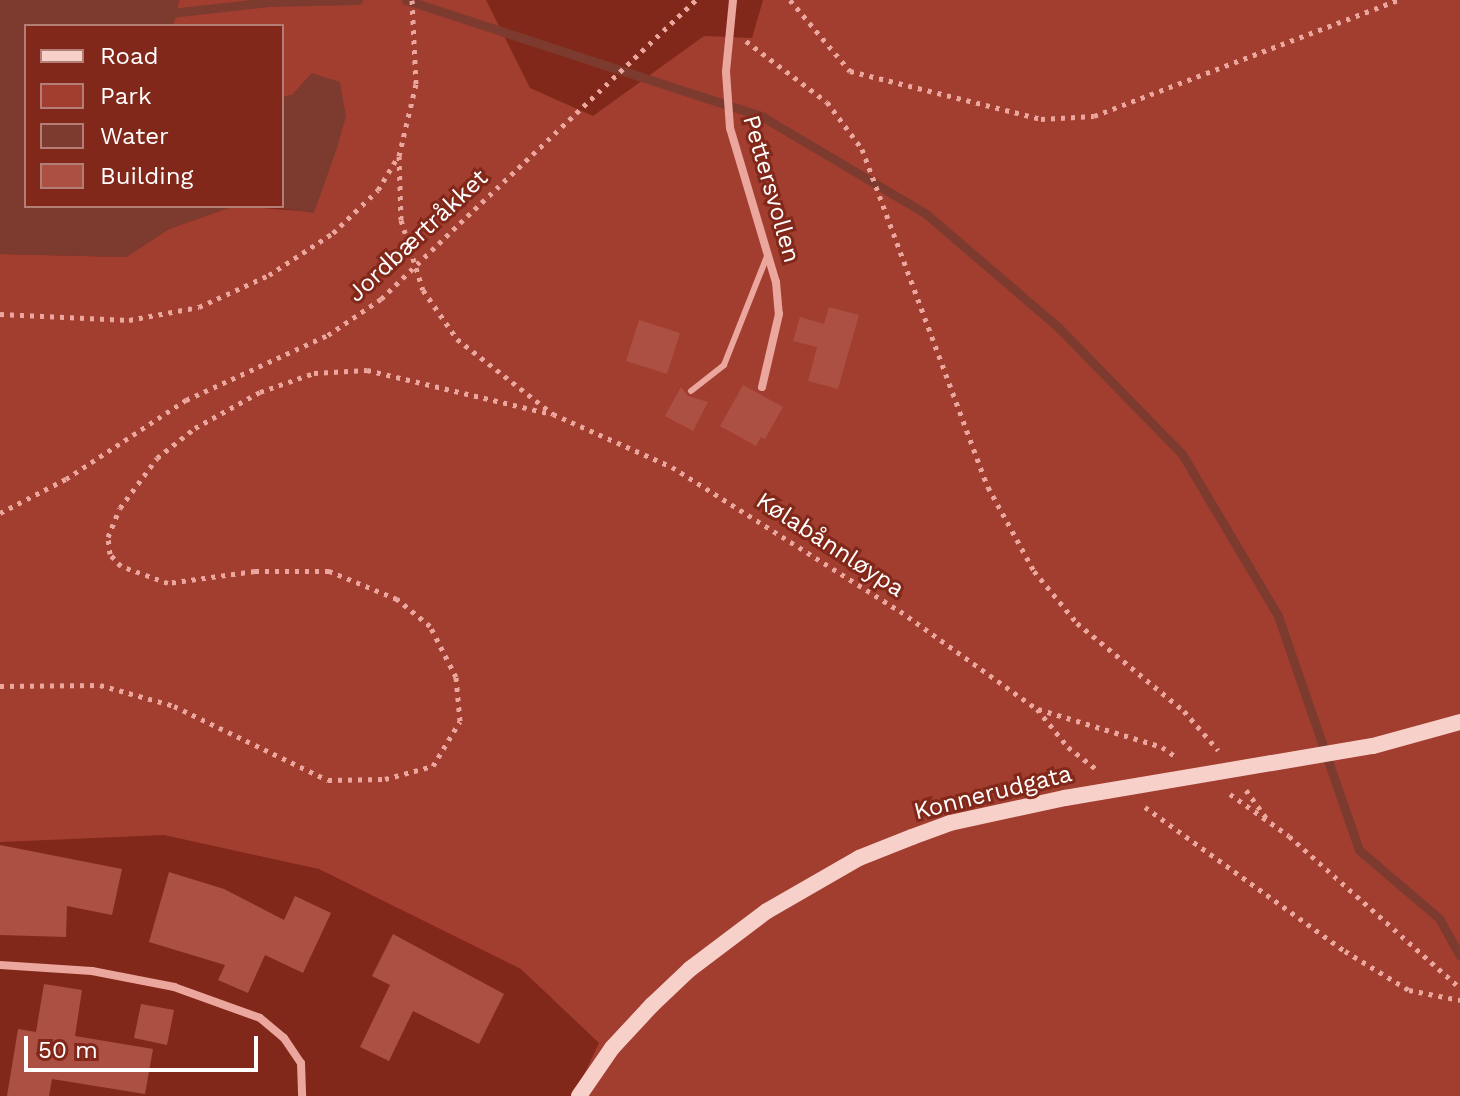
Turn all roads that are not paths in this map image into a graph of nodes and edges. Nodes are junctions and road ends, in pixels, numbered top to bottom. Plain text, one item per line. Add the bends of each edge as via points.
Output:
1 (733, 0) edge
2 (768, 254) junction
3 (762, 387) dead end
4 (691, 391) dead end
5 (1460, 722) edge
6 (0, 965) edge
7 (302, 1096) edge
8 (579, 1096) edge

1 - 2 street, Pettersvollen via 726,72 730,128
2 - 3 street, Pettersvollen via 779,314 778,336
2 - 4 lane via 724,365
5 - 8 main road, Konnerudgata, bridge via 1373,746 1065,798 924,832 859,858 779,904 690,969 612,1048
6 - 7 street via 92,971 174,987 260,1018 284,1038 301,1063

